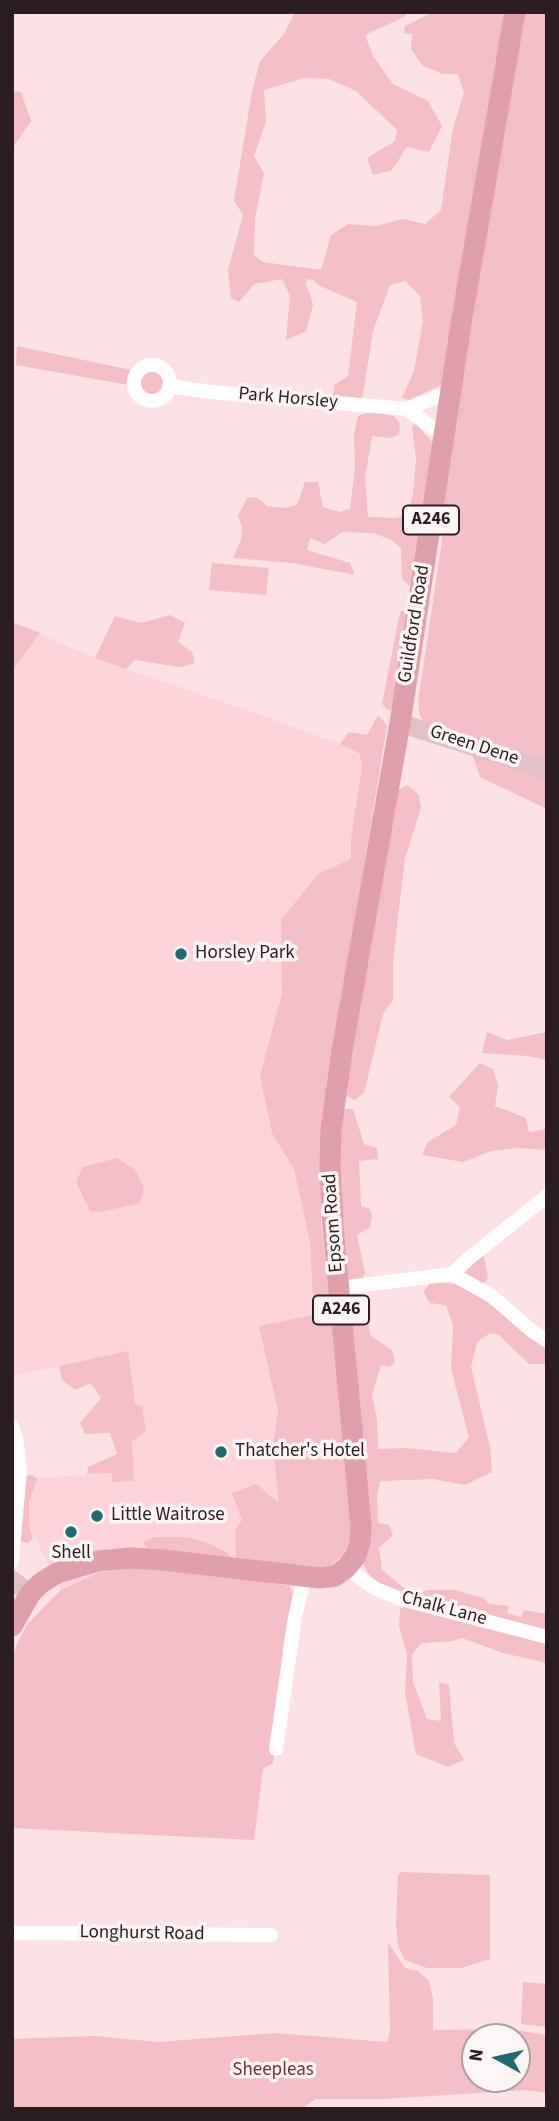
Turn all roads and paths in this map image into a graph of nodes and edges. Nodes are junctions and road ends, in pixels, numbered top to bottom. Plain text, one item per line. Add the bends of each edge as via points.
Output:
1 (515, 12) edge
2 (169, 386) dead end
3 (450, 394) junction
4 (407, 410) junction
5 (444, 436) junction
6 (400, 723) junction
7 (547, 770) edge
8 (547, 1196) edge
9 (452, 1274) junction
10 (339, 1288) junction
11 (547, 1340) edge
12 (12, 1427) edge
13 (12, 1561) edge
14 (346, 1569) junction
15 (304, 1578) junction
16 (12, 1580) edge
17 (30, 1594) junction
18 (12, 1626) edge
19 (547, 1637) edge
20 (276, 1749) dead end
21 (12, 1933) edge
22 (271, 1935) dead end

1 - 3 main road, Guildford Road / A246
2 - 4 street, Park Horsley
3 - 4 street, Park Horsley
3 - 5 main road, Guildford Road / A246
4 - 5 street, Park Horsley
5 - 6 main road, Guildford Road / A246
6 - 7 street, Green Dene
6 - 10 main road, Epsom Road / A246 via 331,1130
8 - 9 street
9 - 10 street
9 - 11 street via 492,1296
10 - 14 main road, Epsom Road / A246 via 361,1525 355,1558
12 - 13 street via 20,1470
14 - 15 main road via 335,1576
14 - 19 street, Chalk Lane via 401,1599
15 - 17 main road via 132,1558 98,1561 57,1573
15 - 20 street
16 - 17 street
17 - 18 main road
21 - 22 street, Longhurst Road

